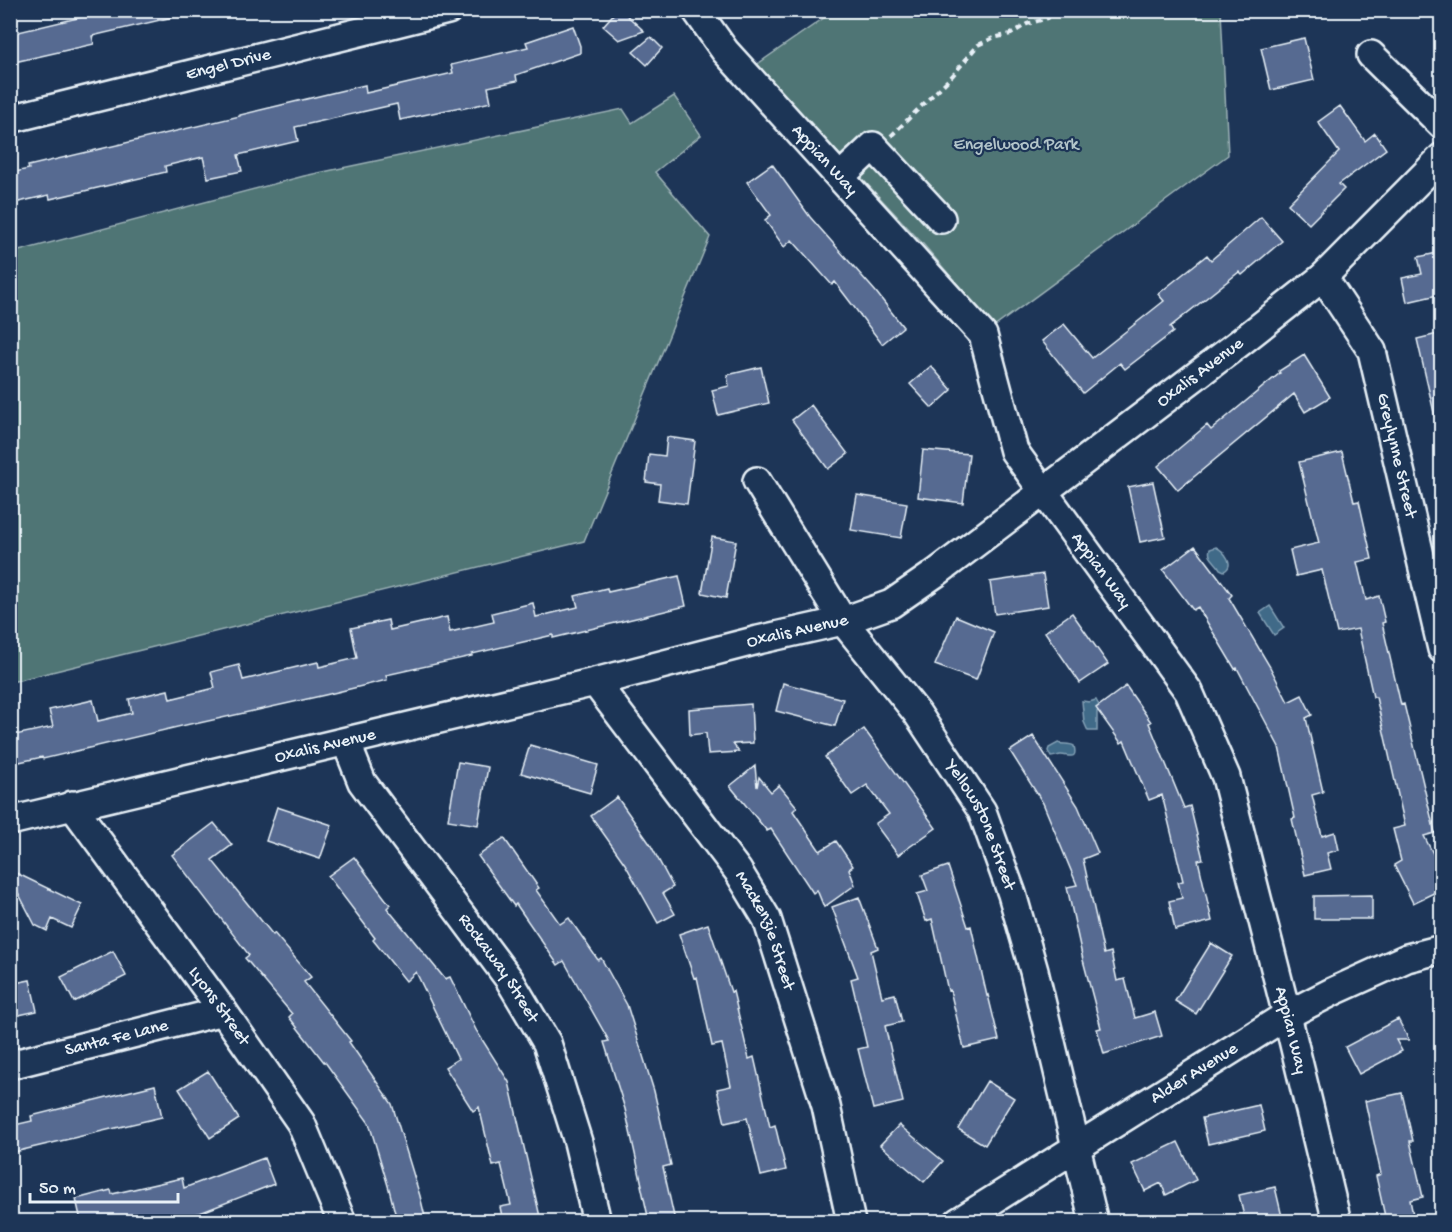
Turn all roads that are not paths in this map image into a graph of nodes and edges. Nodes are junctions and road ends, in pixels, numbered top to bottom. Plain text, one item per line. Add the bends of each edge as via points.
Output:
1 (448, 10) edge
2 (696, 10) edge
3 (1371, 56) dead end
4 (10, 119) edge
5 (1442, 125) edge
6 (1442, 157) edge
7 (840, 177) junction
8 (941, 219) dead end
9 (1323, 277) junction
10 (757, 481) dead end
11 (1043, 491) junction
12 (843, 621) junction
13 (1442, 649) edge
14 (594, 682) junction
15 (346, 742) junction
16 (72, 805) junction
17 (10, 821) edge
18 (1442, 949) edge
19 (223, 1011) junction
20 (1287, 1015) junction
21 (10, 1065) edge
22 (1076, 1147) junction
23 (342, 1221) edge
24 (597, 1221) edge
25 (851, 1221) edge
26 (958, 1221) edge
27 (1094, 1221) edge
28 (1336, 1221) edge

1 - 4 street, Engel Drive
2 - 7 street, Appian Way via 725,51
3 - 5 street
6 - 9 street, Oxalis Avenue
7 - 8 street via 873,146
7 - 11 street, Appian Way via 983,335 1014,451
9 - 11 street, Oxalis Avenue
9 - 13 street, Greylynne Street via 1372,351
10 - 12 street, Yellowstone Street
11 - 12 street, Oxalis Avenue via 891,604
11 - 20 street, Appian Way via 1189,692 1226,777
12 - 14 street, Oxalis Avenue
12 - 22 street, Yellowstone Street via 917,713 982,811 1034,971
14 - 15 street, Oxalis Avenue
14 - 25 street, Mackenzie Street via 738,871 767,919 826,1106
15 - 16 street, Oxalis Avenue
15 - 24 street, Rockaway Street via 362,782 509,979 547,1043 578,1142
16 - 17 street, Oxalis Avenue
16 - 19 street, Lyons Street
18 - 20 street, Alder Avenue via 1407,958
19 - 21 street, Santa Fe Lane
19 - 23 street, Lyons Street via 301,1123
20 - 22 street, Alder Avenue
20 - 28 street, Appian Way
22 - 26 street, Alder Avenue
22 - 27 street, Yellowstone Street

